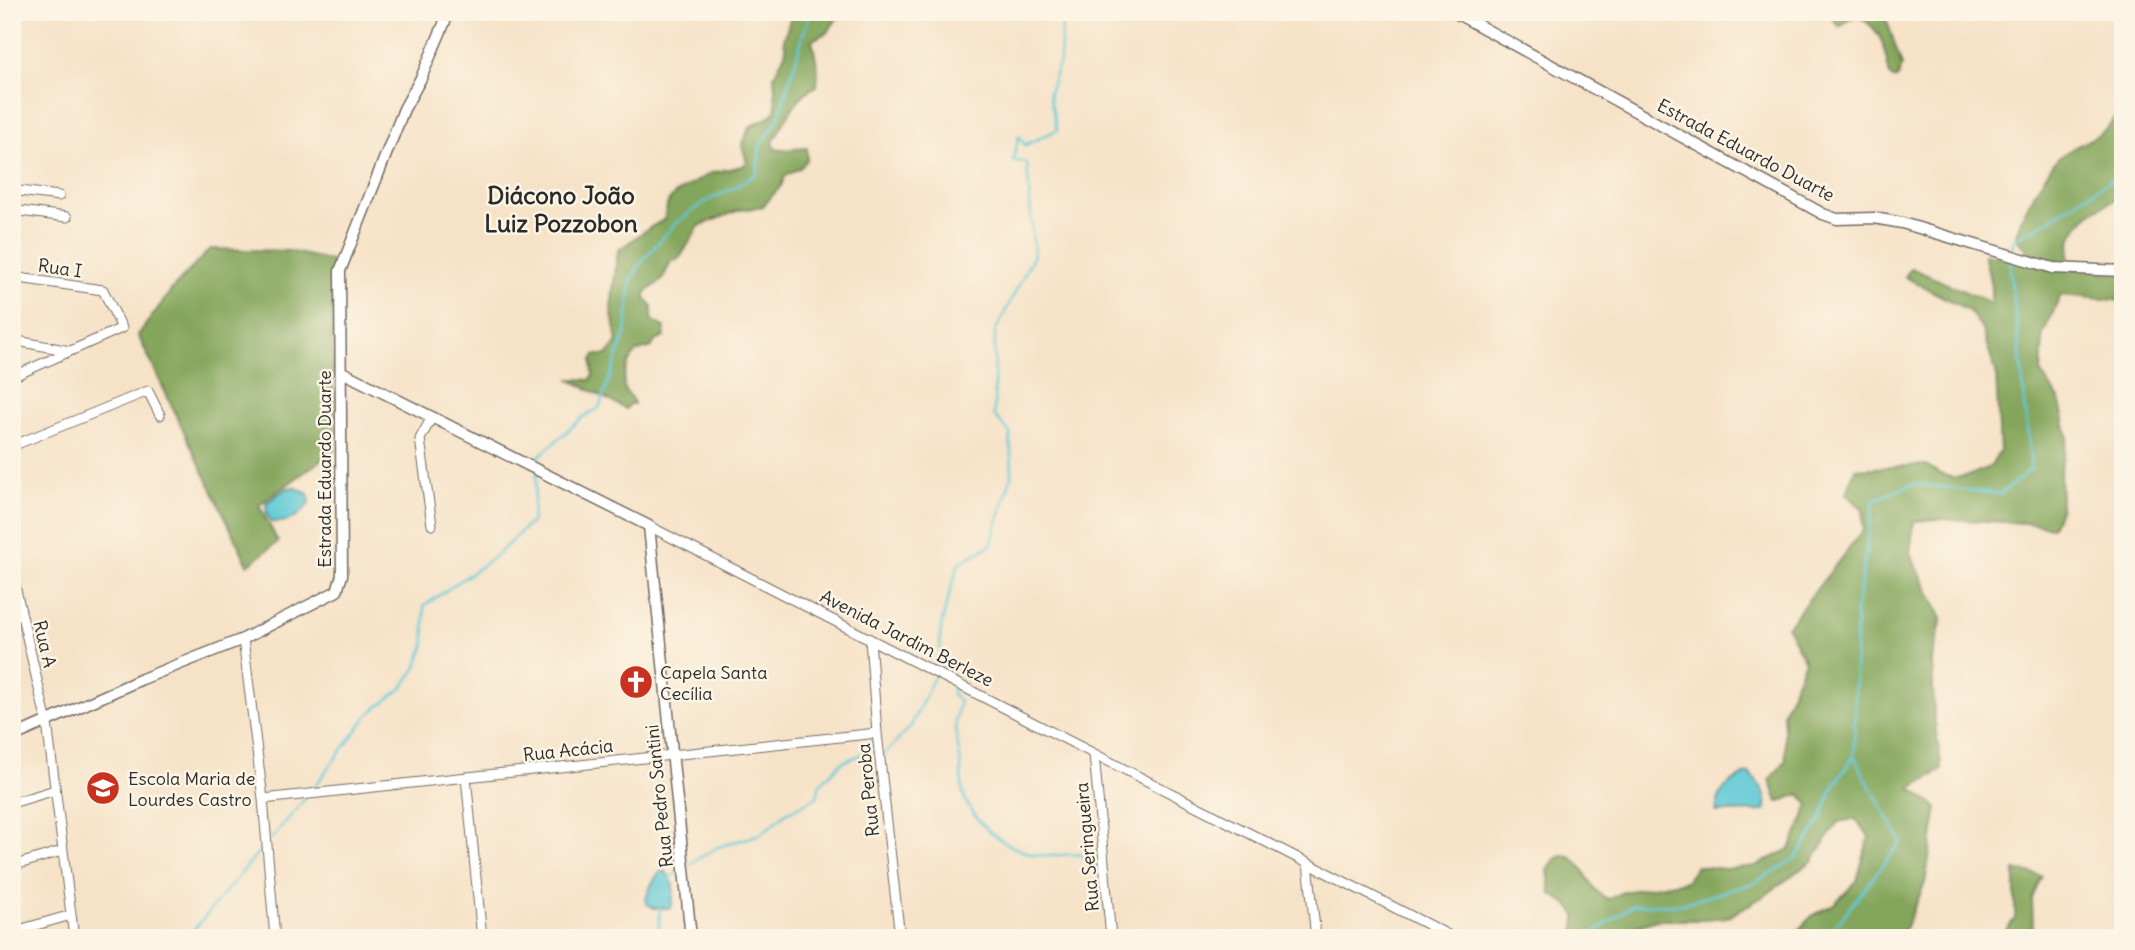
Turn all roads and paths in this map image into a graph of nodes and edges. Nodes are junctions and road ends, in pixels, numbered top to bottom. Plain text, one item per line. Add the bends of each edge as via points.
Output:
1 (449, 12) edge
2 (1454, 12) edge
3 (12, 190) edge
4 (59, 196) dead end
5 (12, 210) edge
6 (67, 217) dead end
7 (2123, 271) edge
8 (12, 277) edge
9 (12, 340) edge
10 (72, 351) junction
11 (342, 372) junction
12 (12, 377) edge
13 (160, 415) dead end
14 (432, 417) junction
15 (12, 446) edge
16 (432, 525) dead end
17 (649, 526) junction
18 (12, 573) edge
19 (243, 639) junction
20 (870, 639) junction
21 (47, 723) junction
22 (877, 733) junction
23 (12, 737) edge
24 (673, 754) junction
25 (1094, 754) junction
26 (466, 777) junction
27 (55, 790) junction
28 (262, 799) junction
29 (12, 803) edge
30 (62, 851) junction
31 (1308, 863) junction
32 (12, 866) edge
33 (71, 915) junction
34 (12, 932) edge
35 (74, 938) edge
36 (275, 938) edge
37 (482, 938) edge
38 (691, 938) edge
39 (900, 938) edge
40 (1111, 938) edge
41 (1316, 938) edge
42 (1454, 938) edge

1 - 11 street, Estrada Eduardo Duarte via 343,258 339,283
2 - 7 street, Estrada Eduardo Duarte via 1823,214 1902,223 2053,268
3 - 4 street
5 - 6 street
8 - 10 street, Rua I via 103,290 122,328
9 - 10 street
10 - 12 street
11 - 14 street, Avenida Jardim Berleze
11 - 19 street, Estrada Eduardo Duarte via 341,584 329,596
13 - 15 street via 148,391
14 - 16 street via 420,439
14 - 17 street, Avenida Jardim Berleze
17 - 20 street, Avenida Jardim Berleze
17 - 24 street, Rua Pedro Santini
18 - 21 street, Rua A
19 - 21 street, Estrada Eduardo Duarte
19 - 28 street
20 - 22 street, Rua Peroba
20 - 25 street, Avenida Jardim Berleze
21 - 23 street, Estrada Eduardo Duarte
21 - 27 street, Rua A
22 - 24 street, Rua Acácia
22 - 39 street, Rua Peroba
24 - 26 street, Rua Acácia
24 - 38 street, Rua Pedro Santini
25 - 31 street, Avenida Jardim Berleze
25 - 40 street, Rua Seringueira
26 - 28 street, Rua Acácia
26 - 37 street
27 - 29 street
27 - 30 street, Rua A
28 - 36 street
30 - 32 street
30 - 33 street, Rua A
31 - 41 street
31 - 42 street, Avenida Jardim Berleze
33 - 34 street
33 - 35 street, Rua A

